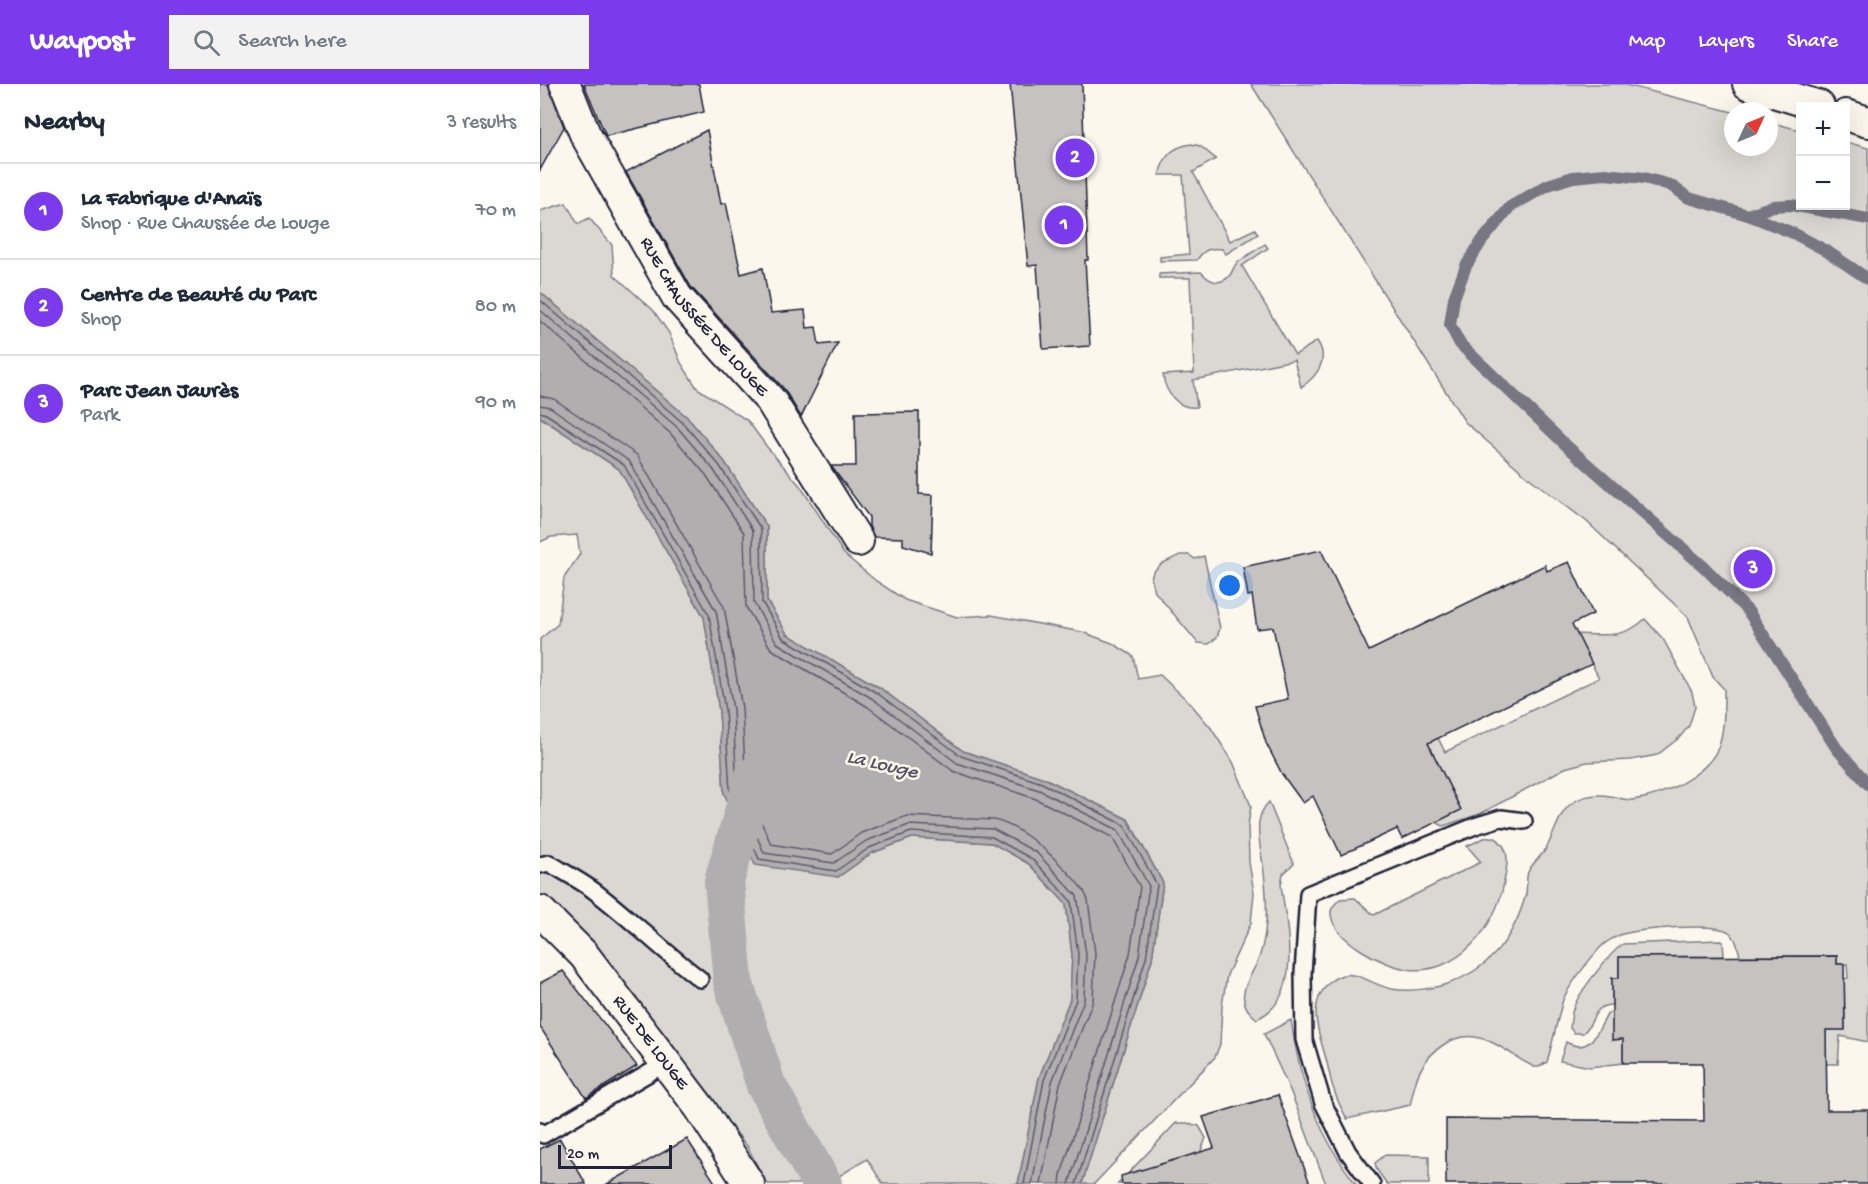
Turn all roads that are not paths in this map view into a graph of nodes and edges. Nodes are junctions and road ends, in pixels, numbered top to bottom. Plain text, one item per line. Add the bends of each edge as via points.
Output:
1 (565, 84) edge
2 (1748, 84) edge
3 (1807, 102) edge
4 (1850, 117) edge
5 (1868, 122) edge
6 (858, 541) dead end
7 (1524, 820) dead end
8 (540, 865) edge
9 (540, 911) edge
10 (700, 980) dead end
11 (666, 1063) junction
12 (540, 1131) edge
13 (749, 1184) edge
14 (1372, 1184) edge

1 - 6 street, RUE CHAUSSÉE DE LOUGE via 585,134 677,297 771,401
2 - 3 street
4 - 5 street
7 - 14 lane via 1501,818 1475,826 1308,894 1304,1039 1323,1103 1348,1152
8 - 10 lane via 549,863 591,888
9 - 11 street, RUE DE LOUGE via 584,955
11 - 12 lane via 543,1135
11 - 13 street, RUE DE LOUGE

